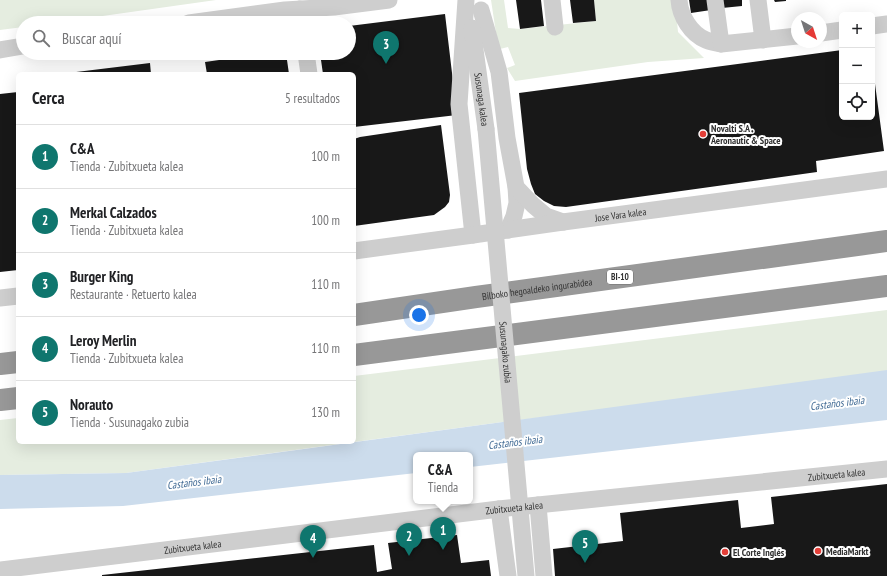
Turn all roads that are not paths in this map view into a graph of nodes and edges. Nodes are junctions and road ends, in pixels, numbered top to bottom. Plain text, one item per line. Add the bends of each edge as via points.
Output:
1 (390, 0) edge
2 (552, 0) edge
3 (679, 0) edge
4 (715, 0) edge
5 (758, 0) edge
6 (474, 3) edge
7 (241, 16) edge
8 (301, 16) edge
9 (887, 24) edge
10 (875, 26) edge
11 (555, 27) dead end
12 (839, 30) edge
13 (827, 32) edge
14 (791, 37) edge
15 (763, 40) junction
16 (722, 44) junction
17 (16, 47) edge
18 (0, 50) edge
19 (307, 60) edge
20 (309, 72) edge
21 (486, 129) joint
22 (887, 179) edge
23 (516, 187) junction
24 (563, 222) junction
25 (508, 230) junction
26 (473, 235) junction
27 (887, 242) edge
28 (356, 251) edge
29 (887, 286) edge
30 (16, 296) edge
31 (0, 298) edge
32 (356, 314) edge
33 (356, 355) edge
34 (16, 362) edge
35 (0, 364) edge
36 (16, 398) edge
37 (0, 400) edge
38 (887, 468) edge
39 (538, 505) junction
40 (499, 509) junction
41 (0, 570) edge
42 (508, 576) edge
43 (526, 576) edge
44 (544, 576) edge

1 - 8 street via 334,7
2 - 11 street
3 - 16 street via 685,20 696,34 706,40
4 - 16 street
5 - 15 street
6 - 21 street, Susunaga kalea
6 - 23 street, Susunaga kalea via 499,72
6 - 26 street, Susunaga kalea via 460,104
7 - 8 street via 285,10
9 - 10 street
12 - 13 street
14 - 15 street
15 - 16 street
17 - 18 street
19 - 20 street
21 - 43 street, Susunagako zubia, bridge
22 - 24 street, Jose Vara kalea
23 - 24 street via 546,216
23 - 25 street, Susunaga kalea via 517,203
24 - 25 street, Jose Vara kalea
25 - 26 street, Jose Vara kalea
26 - 28 street, Jose Vara kalea
27 - 32 highway, Bilboko hegoaldeko ingurabidea / BI-10
29 - 33 highway
30 - 31 street
34 - 35 highway
36 - 37 highway
38 - 39 street, Zubitxueta kalea
39 - 40 street, Zubitxueta kalea
39 - 44 street
40 - 41 street, Zubitxueta kalea
40 - 42 street

